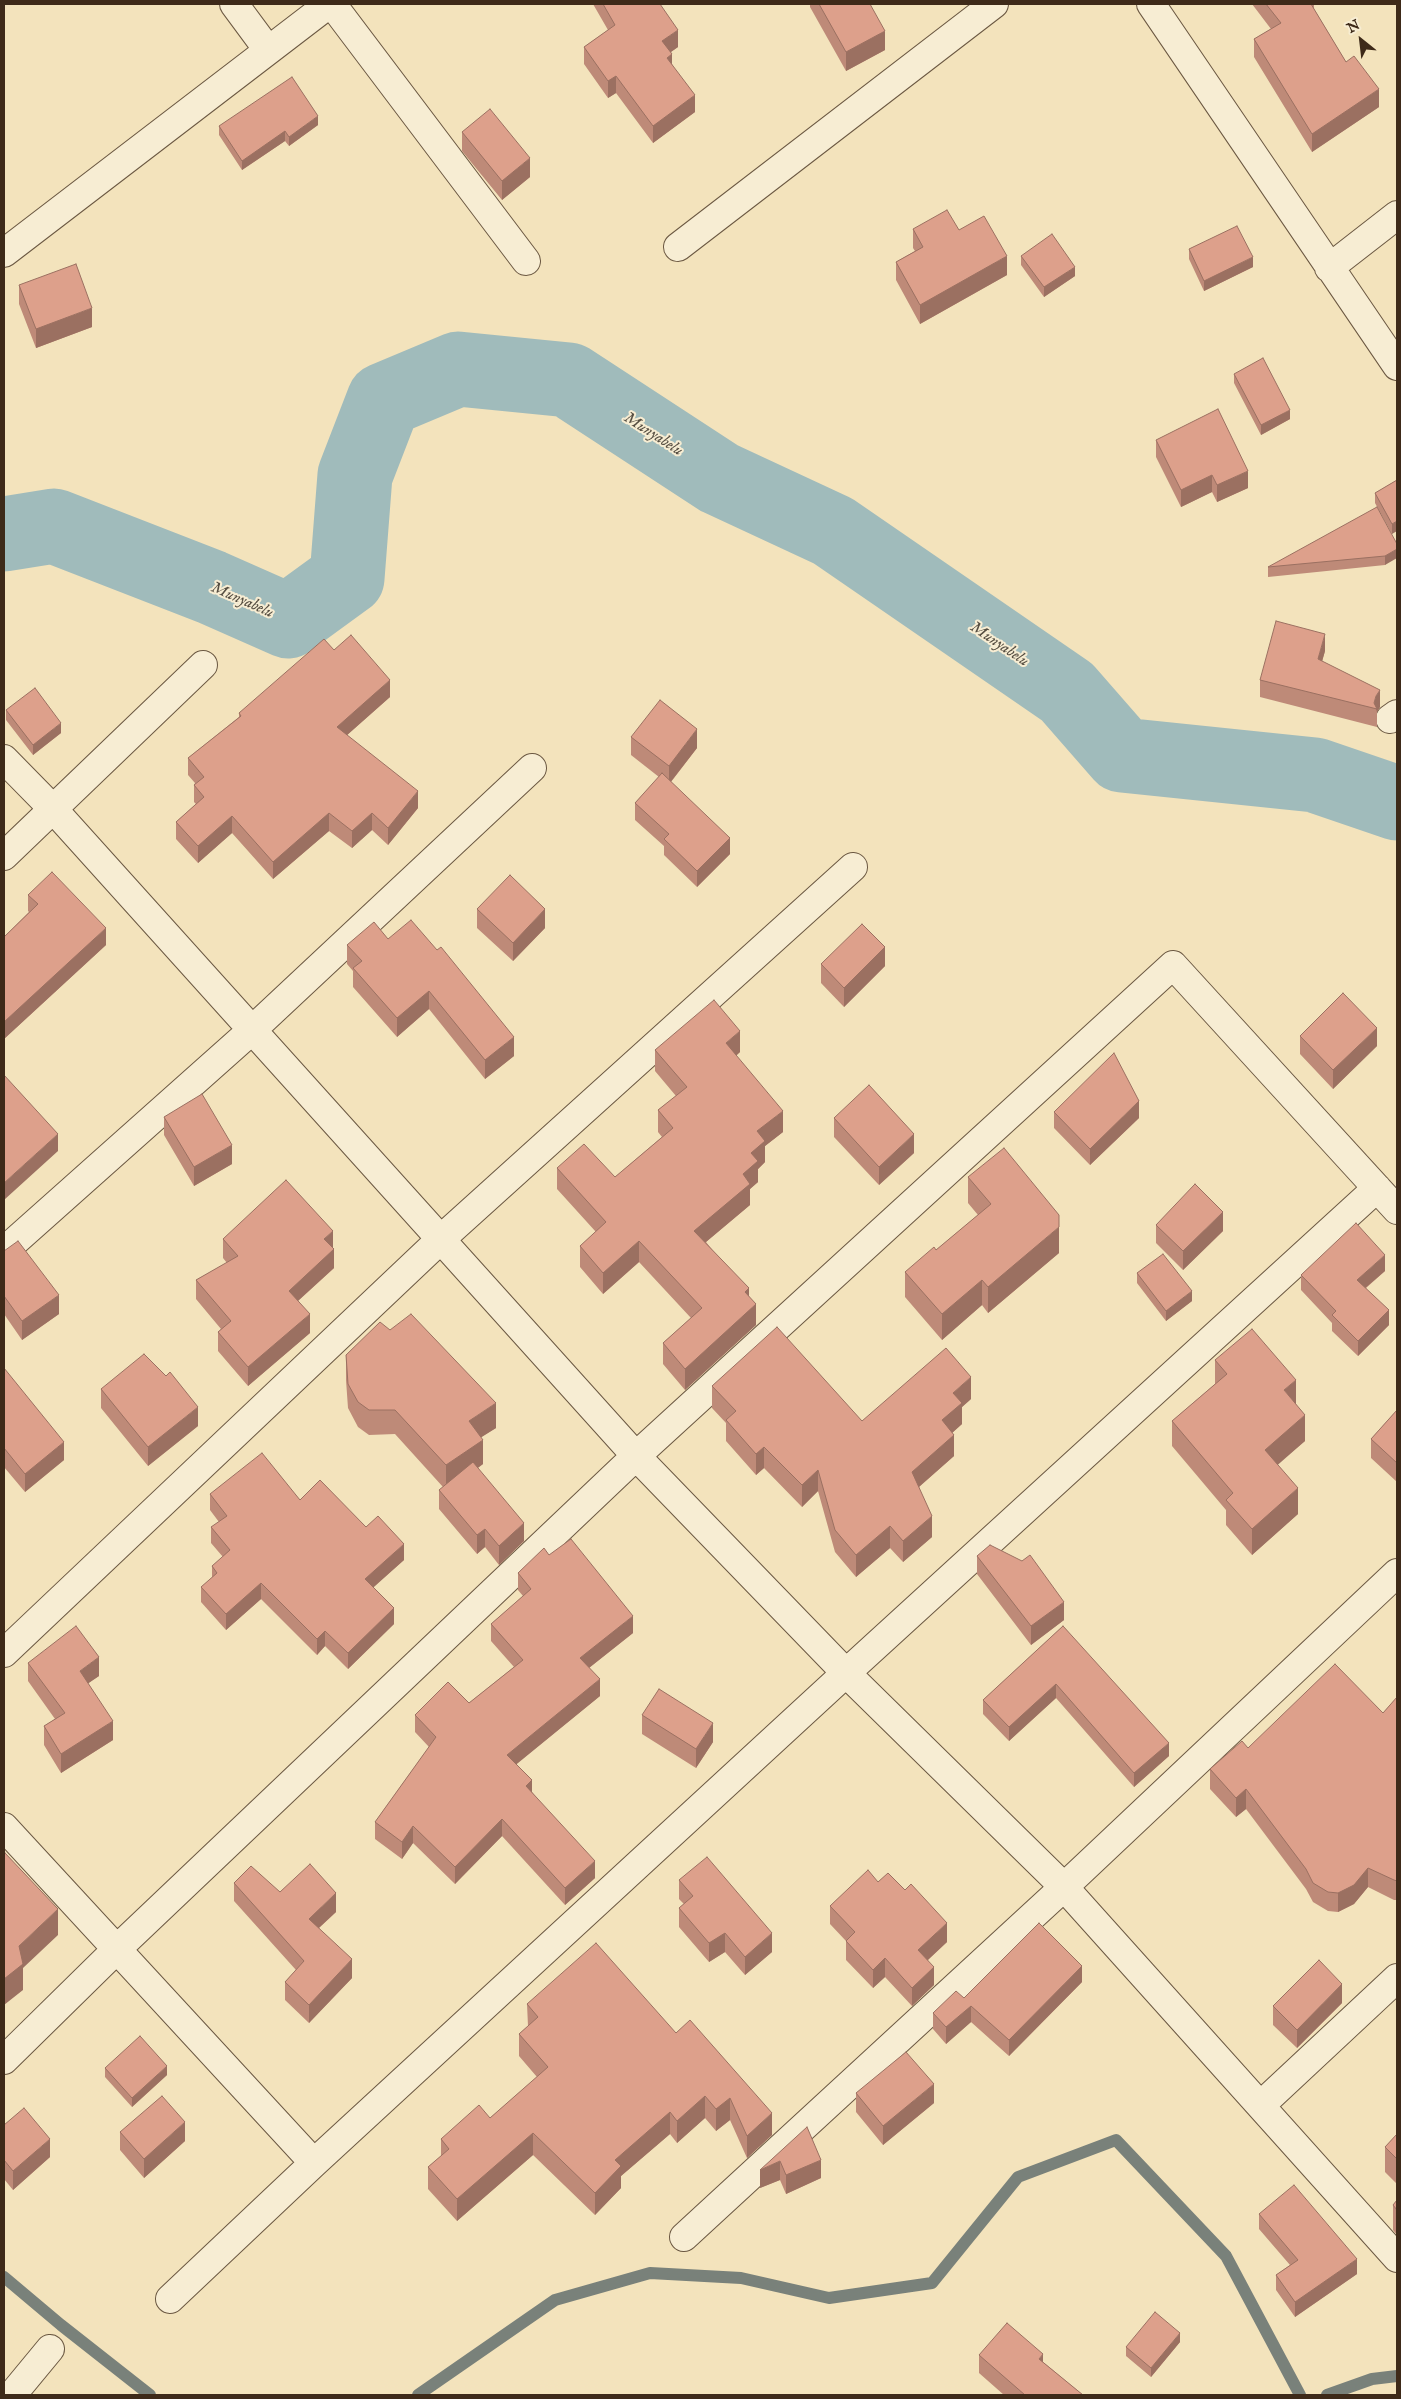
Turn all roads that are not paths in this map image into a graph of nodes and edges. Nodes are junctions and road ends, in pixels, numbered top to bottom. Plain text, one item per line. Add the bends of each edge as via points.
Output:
1 (234, 4) edge
2 (330, 4) edge
3 (994, 4) edge
4 (1151, 4) edge
5 (268, 50) junction
6 (1397, 215) edge
7 (678, 247) dead end
8 (4, 253) edge
9 (526, 260) dead end
10 (1329, 268) junction
11 (1397, 366) edge
12 (203, 664) dead end
13 (4, 759) edge
14 (532, 768) dead end
15 (54, 810) junction
16 (4, 856) edge
17 (853, 867) dead end
18 (251, 1031) junction
19 (1377, 1188) junction
20 (1397, 1210) edge
21 (441, 1239) junction
22 (4, 1251) edge
23 (636, 1456) junction
24 (1397, 1573) edge
25 (4, 1654) edge
26 (846, 1673) junction
27 (4, 1827) edge
28 (1064, 1887) junction
29 (117, 1949) junction
30 (1397, 1978) edge
31 (4, 2060) edge
32 (1261, 2105) junction
33 (314, 2163) junction
34 (684, 2237) dead end
35 (1397, 2258) edge
36 (170, 2299) dead end
37 (50, 2349) dead end
38 (12, 2395) edge

1 - 5 street
2 - 5 street
2 - 9 street
3 - 7 street
4 - 10 street
5 - 8 street
6 - 10 street
10 - 11 street
12 - 15 street
13 - 15 street
14 - 18 street
15 - 16 street
15 - 18 street
17 - 21 street
18 - 21 street
18 - 22 street
19 - 20 street
19 - 23 street via 1174,965
19 - 26 street
21 - 23 street
21 - 25 street
23 - 26 street
23 - 29 street
24 - 28 street
26 - 28 street
26 - 33 street
27 - 29 street
28 - 32 street
28 - 34 street
29 - 31 street
29 - 33 street
30 - 32 street
32 - 35 street
33 - 36 street
37 - 38 street

